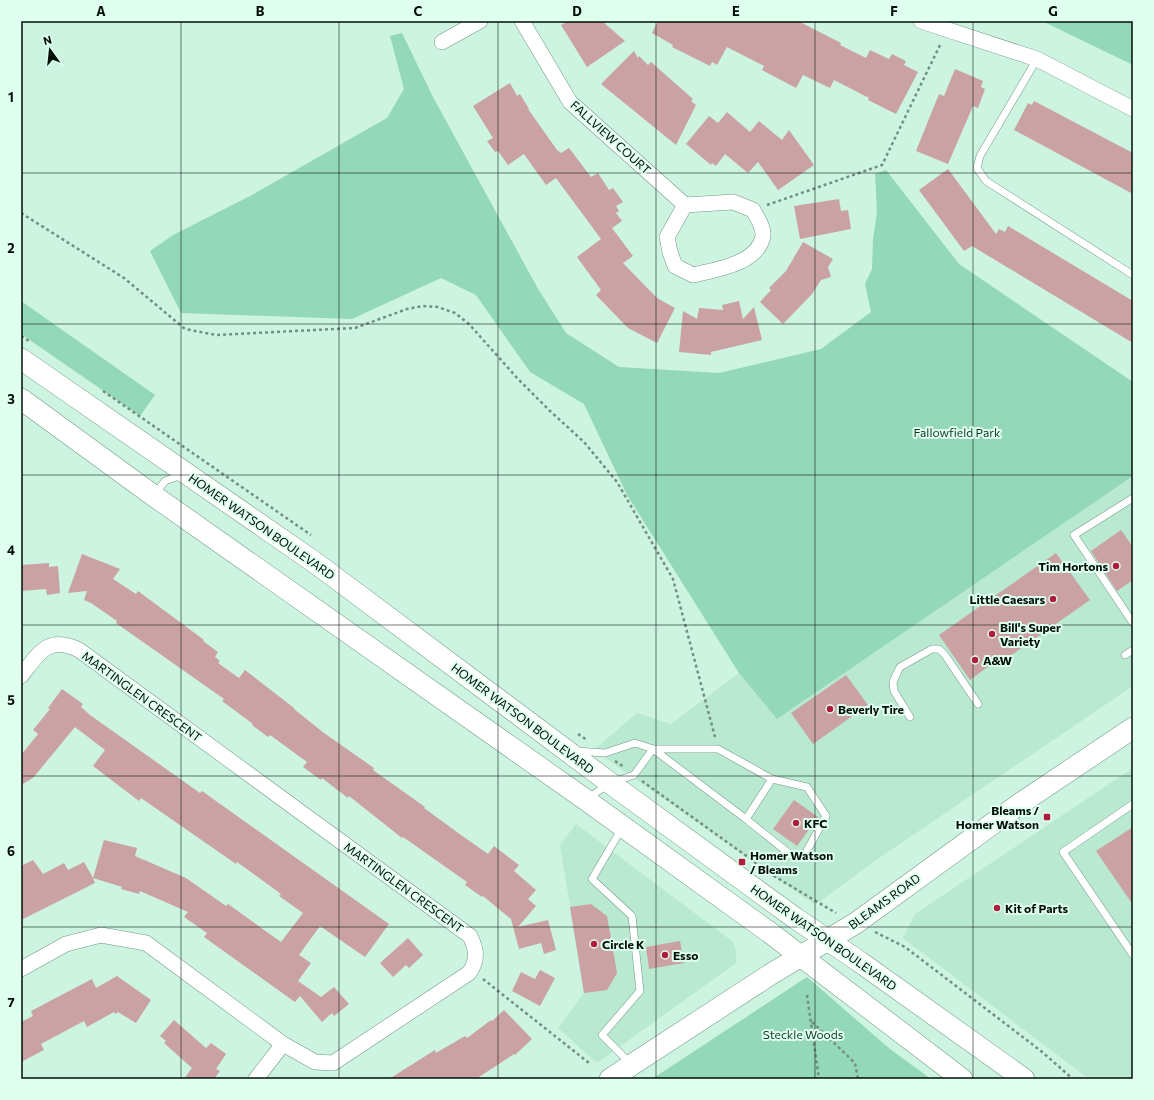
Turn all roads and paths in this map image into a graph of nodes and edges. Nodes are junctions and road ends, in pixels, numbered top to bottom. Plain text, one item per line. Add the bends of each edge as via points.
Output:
1 (480, 21) edge
2 (522, 21) edge
3 (921, 21) edge
4 (442, 42) dead end
5 (941, 43) dead end
6 (1037, 58) junction
7 (1133, 109) edge
8 (685, 205) junction
9 (754, 210) junction
10 (21, 214) edge
11 (1133, 275) edge
12 (21, 359) edge
13 (21, 399) edge
14 (188, 473) junction
15 (154, 496) junction
16 (1133, 498) edge
17 (1133, 623) edge
18 (1133, 650) edge
19 (1125, 655) dead end
20 (21, 676) edge
21 (978, 704) dead end
22 (910, 717) dead end
23 (1133, 728) edge
24 (653, 749) junction
25 (718, 749) junction
26 (567, 751) junction
27 (772, 779) junction
28 (610, 783) junction
29 (644, 783) dead end
30 (586, 800) junction
31 (1133, 804) edge
32 (746, 818) junction
33 (622, 827) junction
34 (827, 909) dead end
35 (888, 937) dead end
36 (828, 940) junction
37 (1133, 955) edge
38 (801, 957) junction
39 (21, 969) edge
40 (479, 976) dead end
41 (807, 995) dead end
42 (812, 1021) junction
43 (283, 1044) junction
44 (589, 1063) dead end
45 (632, 1065) junction
46 (256, 1079) edge
47 (610, 1079) edge
48 (819, 1079) edge
49 (858, 1079) edge
50 (962, 1079) edge
51 (1024, 1079) edge
52 (1073, 1079) edge

1 - 4 street
2 - 8 street, FALLVIEW COURT via 570,102
3 - 6 street
5 - 9 path via 882,165
6 - 7 street
6 - 11 lane via 980,156 977,168 986,181
8 - 9 street via 733,202
8 - 9 street via 667,237 675,266 693,275 723,269 747,258 758,249 763,236
10 - 25 path via 124,278 185,329 216,335 355,328 407,309 424,306 438,307 455,313 469,324 550,411 584,442 617,482 673,579
12 - 14 main road, HOMER WATSON BOULEVARD
13 - 15 main road
14 - 15 lane via 165,481
14 - 26 main road, HOMER WATSON BOULEVARD via 317,564
15 - 30 main road
16 - 17 lane via 1074,535
18 - 19 lane
20 - 43 street, MARTINGLEN CRESCENT via 49,645 67,644 80,650 470,936 475,946 476,957 469,973 333,1063 315,1062
21 - 22 lane via 945,655 939,649 932,649 900,667 893,682 894,691
23 - 36 main road, BLEAMS ROAD via 1021,803 856,923
24 - 25 lane
24 - 26 lane via 635,742 605,753
24 - 28 lane via 634,775
24 - 32 lane
25 - 27 lane
26 - 28 main road, HOMER WATSON BOULEVARD
27 - 32 lane
27 - 32 lane via 806,787 826,816 804,856 791,855
28 - 30 lane
28 - 36 main road, HOMER WATSON BOULEVARD
29 - 34 path via 774,876
30 - 33 main road
31 - 37 lane via 1063,852
33 - 38 main road via 773,934
33 - 45 lane via 592,879 632,916 640,991 602,1035
35 - 52 path via 905,947 1041,1051
36 - 38 main road, BLEAMS ROAD
36 - 51 main road, HOMER WATSON BOULEVARD
38 - 45 main road, BLEAMS ROAD
38 - 50 main road
39 - 43 street, MARTINGLEN CRESCENT via 66,944 101,935 146,944
40 - 44 path
41 - 42 path
42 - 48 path
42 - 49 path via 855,1063
43 - 46 street
45 - 47 main road, BLEAMS ROAD

